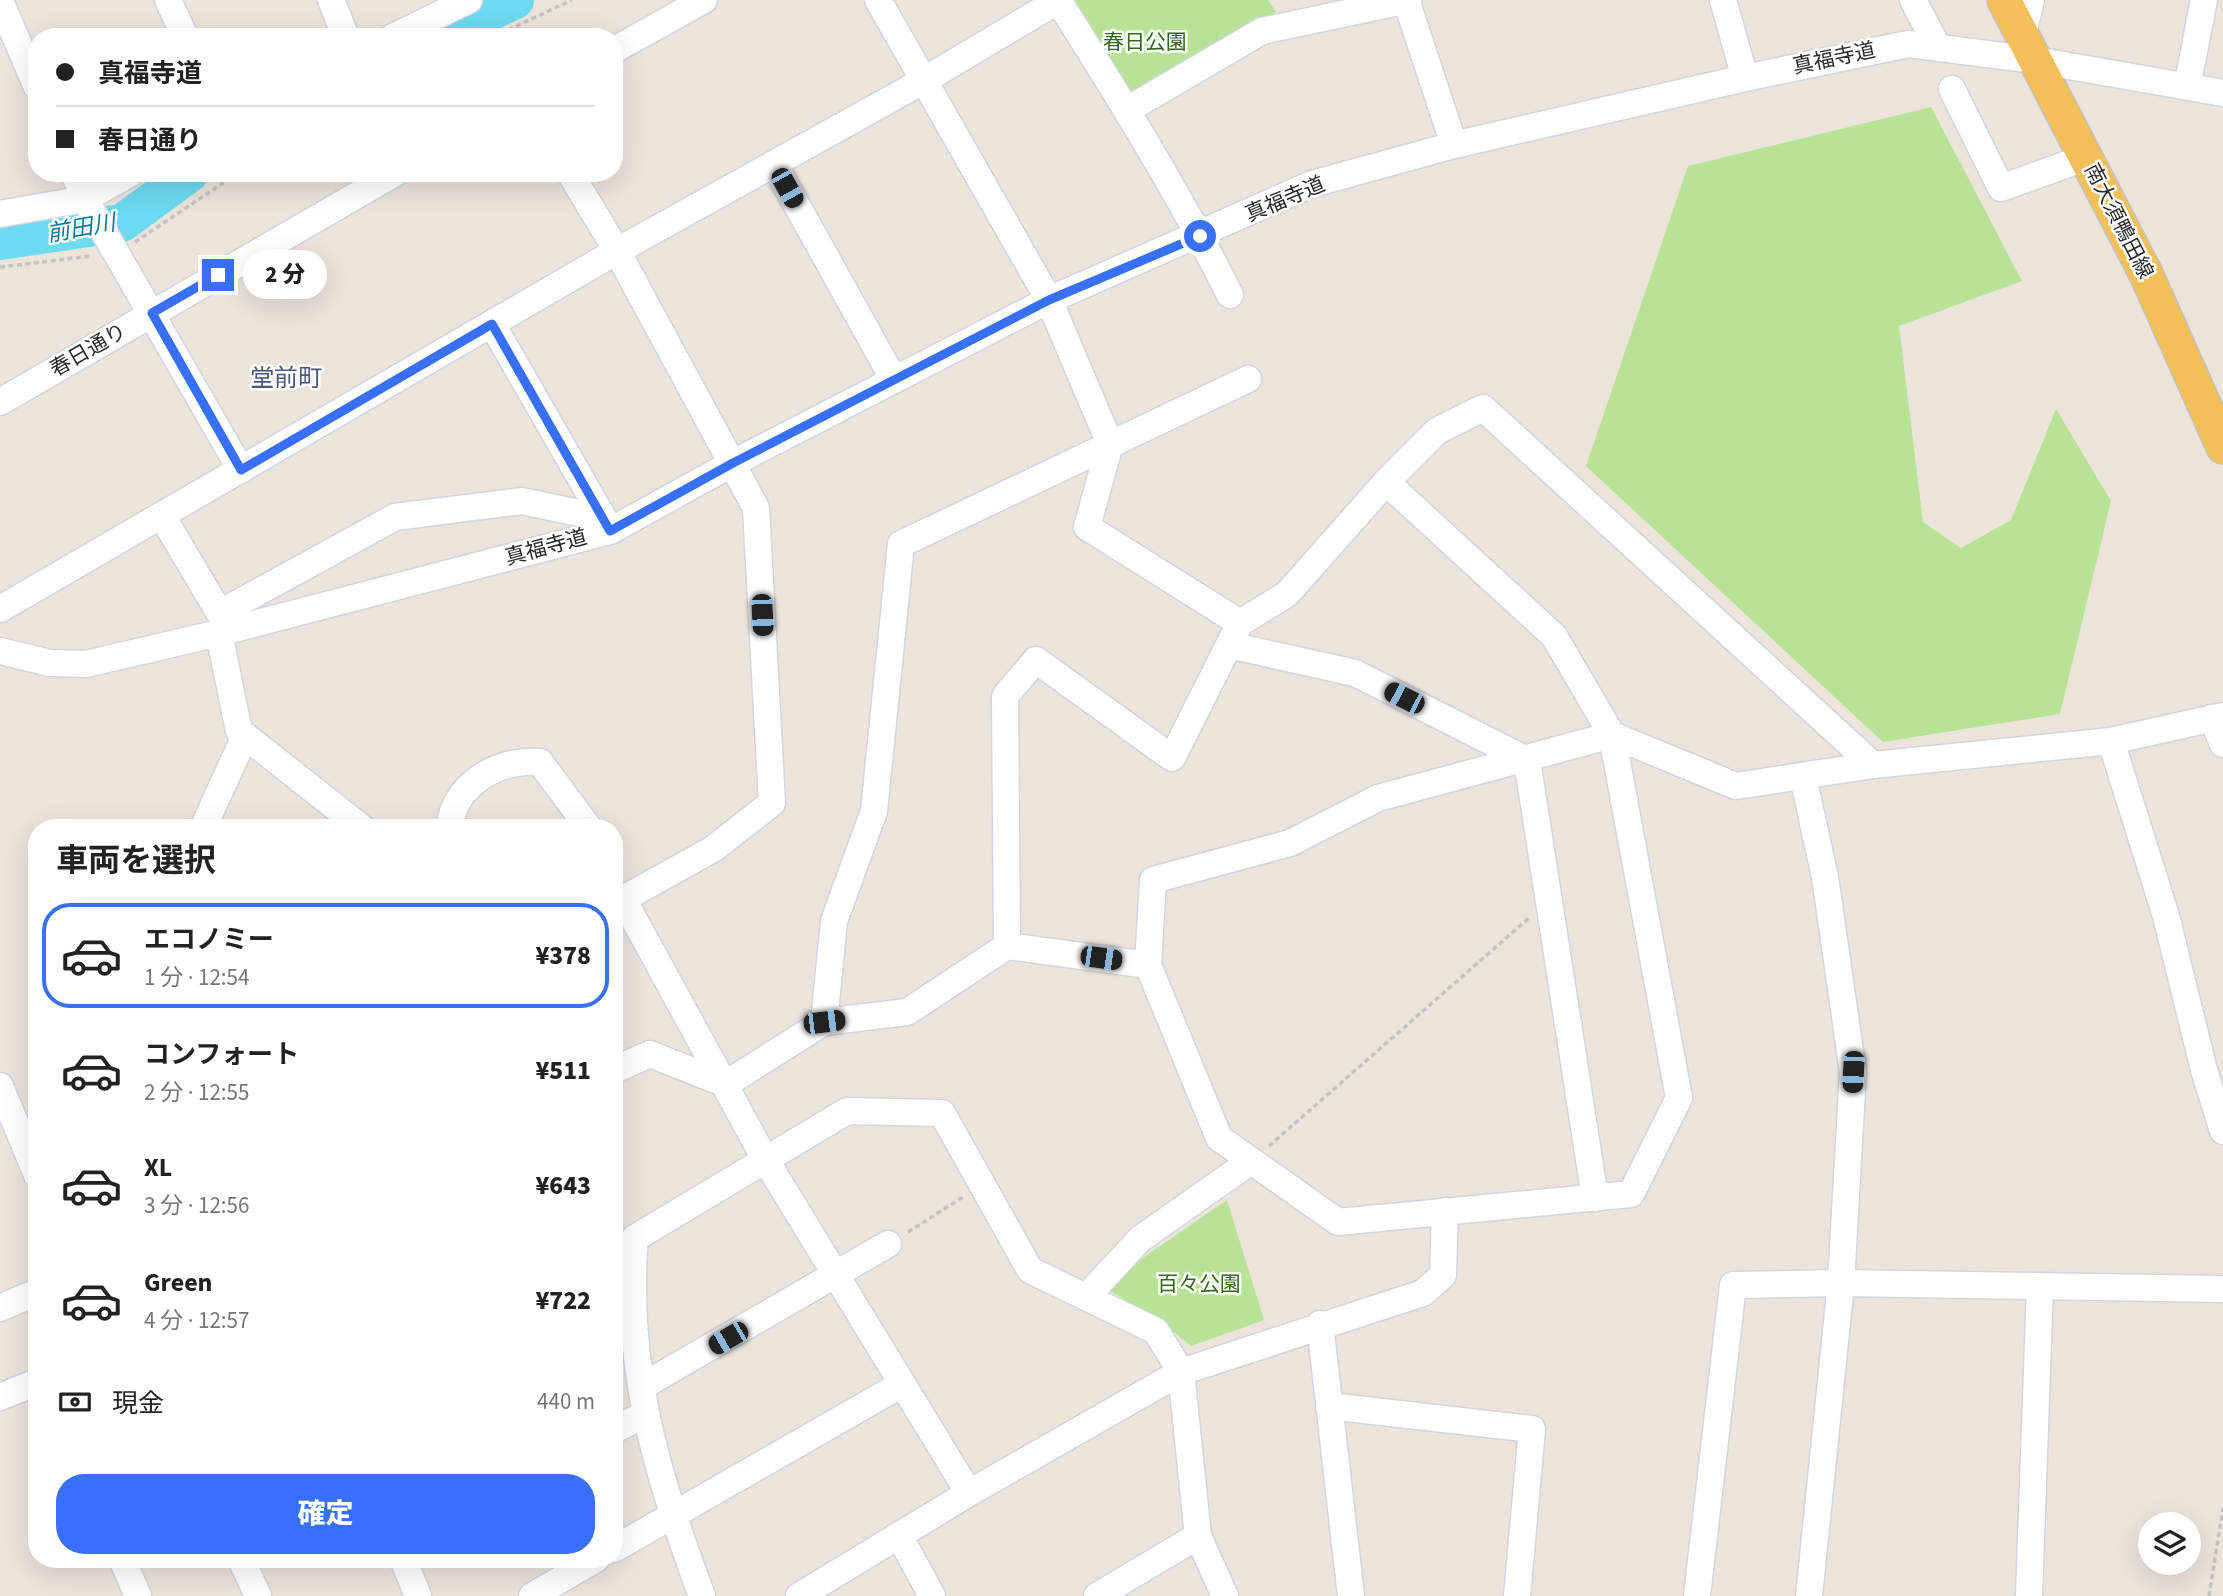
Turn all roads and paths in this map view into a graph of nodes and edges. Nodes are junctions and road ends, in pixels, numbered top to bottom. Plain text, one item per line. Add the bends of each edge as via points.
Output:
1 (168, 0) edge
2 (331, 0) edge
3 (470, 0) edge
4 (572, 0) edge
5 (704, 0) edge
6 (878, 0) edge
7 (1059, 0) edge
8 (1407, 0) edge
9 (1723, 0) edge
10 (1913, 0) edge
11 (2004, 0) edge
12 (2031, 0) edge
13 (2204, 0) edge
14 (0, 1) edge
15 (181, 28) edge
16 (342, 28) edge
17 (412, 28) edge
18 (512, 28) edge
19 (623, 45) edge
20 (1937, 46) junction
21 (2029, 47) junction
22 (28, 66) edge
23 (1745, 78) junction
24 (923, 81) junction
25 (2187, 87) junction
26 (1952, 89) dead end
27 (2223, 93) edge
28 (1127, 110) junction
29 (1454, 145) junction
30 (2087, 157) junction
31 (774, 164) junction
32 (78, 182) edge
33 (115, 182) edge
34 (224, 182) edge
35 (379, 182) edge
36 (575, 182) edge
37 (85, 199) junction
38 (0, 214) edge
39 (1200, 236) junction
40 (617, 251) junction
41 (117, 253) junction
42 (0, 267) edge
43 (1230, 295) dead end
44 (1049, 300) junction
45 (152, 313) junction
46 (492, 324) junction
47 (1248, 379) dead end
48 (894, 380) junction
49 (0, 402) edge
50 (2214, 406) edge
51 (1110, 444) junction
52 (2223, 447) edge
53 (733, 463) junction
54 (241, 470) junction
55 (1386, 482) junction
56 (162, 516) junction
57 (607, 524) junction
58 (0, 609) edge
59 (223, 626) junction
60 (1234, 634) junction
61 (0, 651) edge
62 (2218, 717) edge
63 (1612, 735) junction
64 (244, 736) junction
65 (2111, 741) junction
66 (2223, 744) edge
67 (1527, 760) junction
68 (1873, 765) junction
69 (1803, 777) junction
70 (207, 819) edge
71 (351, 819) edge
72 (450, 819) edge
73 (582, 819) edge
74 (623, 887) edge
75 (623, 896) edge
76 (1550, 900) junction
77 (1007, 946) junction
78 (1148, 964) junction
79 (824, 1022) junction
80 (623, 1066) edge
81 (2214, 1067) edge
82 (726, 1084) junction
83 (0, 1086) edge
84 (2223, 1131) edge
85 (28, 1153) edge
86 (765, 1159) junction
87 (1251, 1161) junction
88 (982, 1185) junction
89 (1595, 1198) junction
90 (1445, 1211) junction
91 (888, 1244) joint
92 (836, 1276) junction
93 (1841, 1283) junction
94 (2040, 1286) junction
95 (2223, 1289) edge
96 (623, 1292) edge
97 (28, 1296) edge
98 (1087, 1296) junction
99 (623, 1301) edge
100 (0, 1308) edge
101 (1320, 1324) junction
102 (1181, 1372) junction
103 (902, 1384) junction
104 (28, 1386) edge
105 (641, 1387) junction
106 (0, 1398) edge
107 (1329, 1406) junction
108 (644, 1415) junction
109 (623, 1426) edge
110 (969, 1493) junction
111 (2223, 1508) edge
112 (671, 1516) junction
113 (1198, 1535) junction
114 (900, 1537) junction
115 (623, 1544) edge
116 (126, 1568) edge
117 (245, 1568) edge
118 (407, 1568) edge
119 (580, 1568) edge
120 (138, 1596) edge
121 (258, 1596) edge
122 (418, 1596) edge
123 (532, 1596) edge
124 (702, 1596) edge
125 (799, 1596) edge
126 (932, 1596) edge
127 (1097, 1596) edge
128 (1225, 1596) edge
129 (1351, 1596) edge
130 (1517, 1596) edge
131 (1697, 1596) edge
132 (1809, 1596) edge
133 (2029, 1596) edge
134 (2209, 1596) edge

1 - 15 street
2 - 16 street
3 - 17 street
4 - 18 path
5 - 19 street
6 - 24 street
7 - 24 street
7 - 28 street
8 - 28 street via 1262,31
8 - 29 street
9 - 23 street
10 - 20 street
11 - 21 main road, 南大須鴨田線
12 - 21 street
13 - 25 street
14 - 22 street
20 - 21 street, 真福寺道
20 - 23 street, 真福寺道 via 1882,47
21 - 25 street, 真福寺道
21 - 30 main road, 南大須鴨田線
23 - 29 street, 真福寺道
24 - 31 street
24 - 44 street
25 - 27 street, 真福寺道
26 - 30 street via 2001,188
28 - 39 street
29 - 39 street, 真福寺道 via 1312,184
30 - 50 main road, 南大須鴨田線
31 - 40 street
31 - 48 street
32 - 37 street
33 - 37 street
34 - 41 path
35 - 45 street, 春日通り
36 - 40 street
37 - 38 street
37 - 41 street
39 - 43 street
39 - 44 street, 真福寺道
40 - 46 street
40 - 53 street
41 - 42 path
41 - 45 street
44 - 48 street, 真福寺道
44 - 51 street
45 - 49 street, 春日通り
45 - 54 street
46 - 54 street
46 - 57 street
47 - 51 street
48 - 53 street, 真福寺道
50 - 52 main road, 南大須鴨田線
51 - 60 street via 1087,527
51 - 79 street via 901,544 874,811 834,921
53 - 57 street, 真福寺道
53 - 74 street via 756,508 772,803 713,849
54 - 56 street
55 - 60 street via 1287,594
55 - 63 street via 1554,636
55 - 68 street via 1437,430 1483,408
56 - 58 street
56 - 59 street
57 - 59 street, 真福寺道
57 - 59 street via 522,501 395,517
59 - 61 street, 真福寺道 via 86,664 50,663
59 - 64 street via 236,726
60 - 67 street via 1355,673
60 - 77 street via 1172,758 1036,660 1004,696
62 - 65 street
62 - 66 street
63 - 67 street
63 - 69 street via 1736,786
63 - 89 street via 1679,1098 1631,1194
64 - 70 street
64 - 71 street
65 - 68 street
65 - 81 street
67 - 76 street
67 - 78 street via 1378,798 1290,843 1153,880
68 - 69 street
69 - 93 street via 1825,877 1853,1072
72 - 73 street via 467,789 487,770 523,761 540,762
75 - 82 street
76 - 87 path
76 - 89 street
77 - 78 street
77 - 79 street via 906,1012
78 - 87 street via 1219,1138
79 - 82 street
80 - 82 street via 650,1054
81 - 84 street
82 - 86 street
83 - 85 street
86 - 88 street via 847,1111 942,1113
86 - 92 street
86 - 96 street via 635,1238
87 - 90 street via 1338,1222
87 - 98 street via 1140,1239
88 - 91 path
88 - 98 street via 1030,1270
89 - 90 street
90 - 101 street via 1443,1275 1423,1293
91 - 92 street
92 - 103 street
92 - 105 street
93 - 94 street
93 - 131 street via 1733,1285
93 - 132 street
94 - 95 street
94 - 133 street
97 - 100 street
98 - 102 street via 1156,1331
99 - 105 street
101 - 102 street
101 - 107 street
102 - 110 street
102 - 113 street
103 - 110 street
103 - 112 street
104 - 106 street
105 - 108 street
107 - 129 street
107 - 130 street via 1531,1429
108 - 109 street
108 - 112 street
110 - 114 street
111 - 134 path
112 - 115 street
112 - 124 street
113 - 127 street
113 - 128 street
114 - 125 street
114 - 126 street
116 - 120 street
117 - 121 street
118 - 122 street
119 - 123 street

